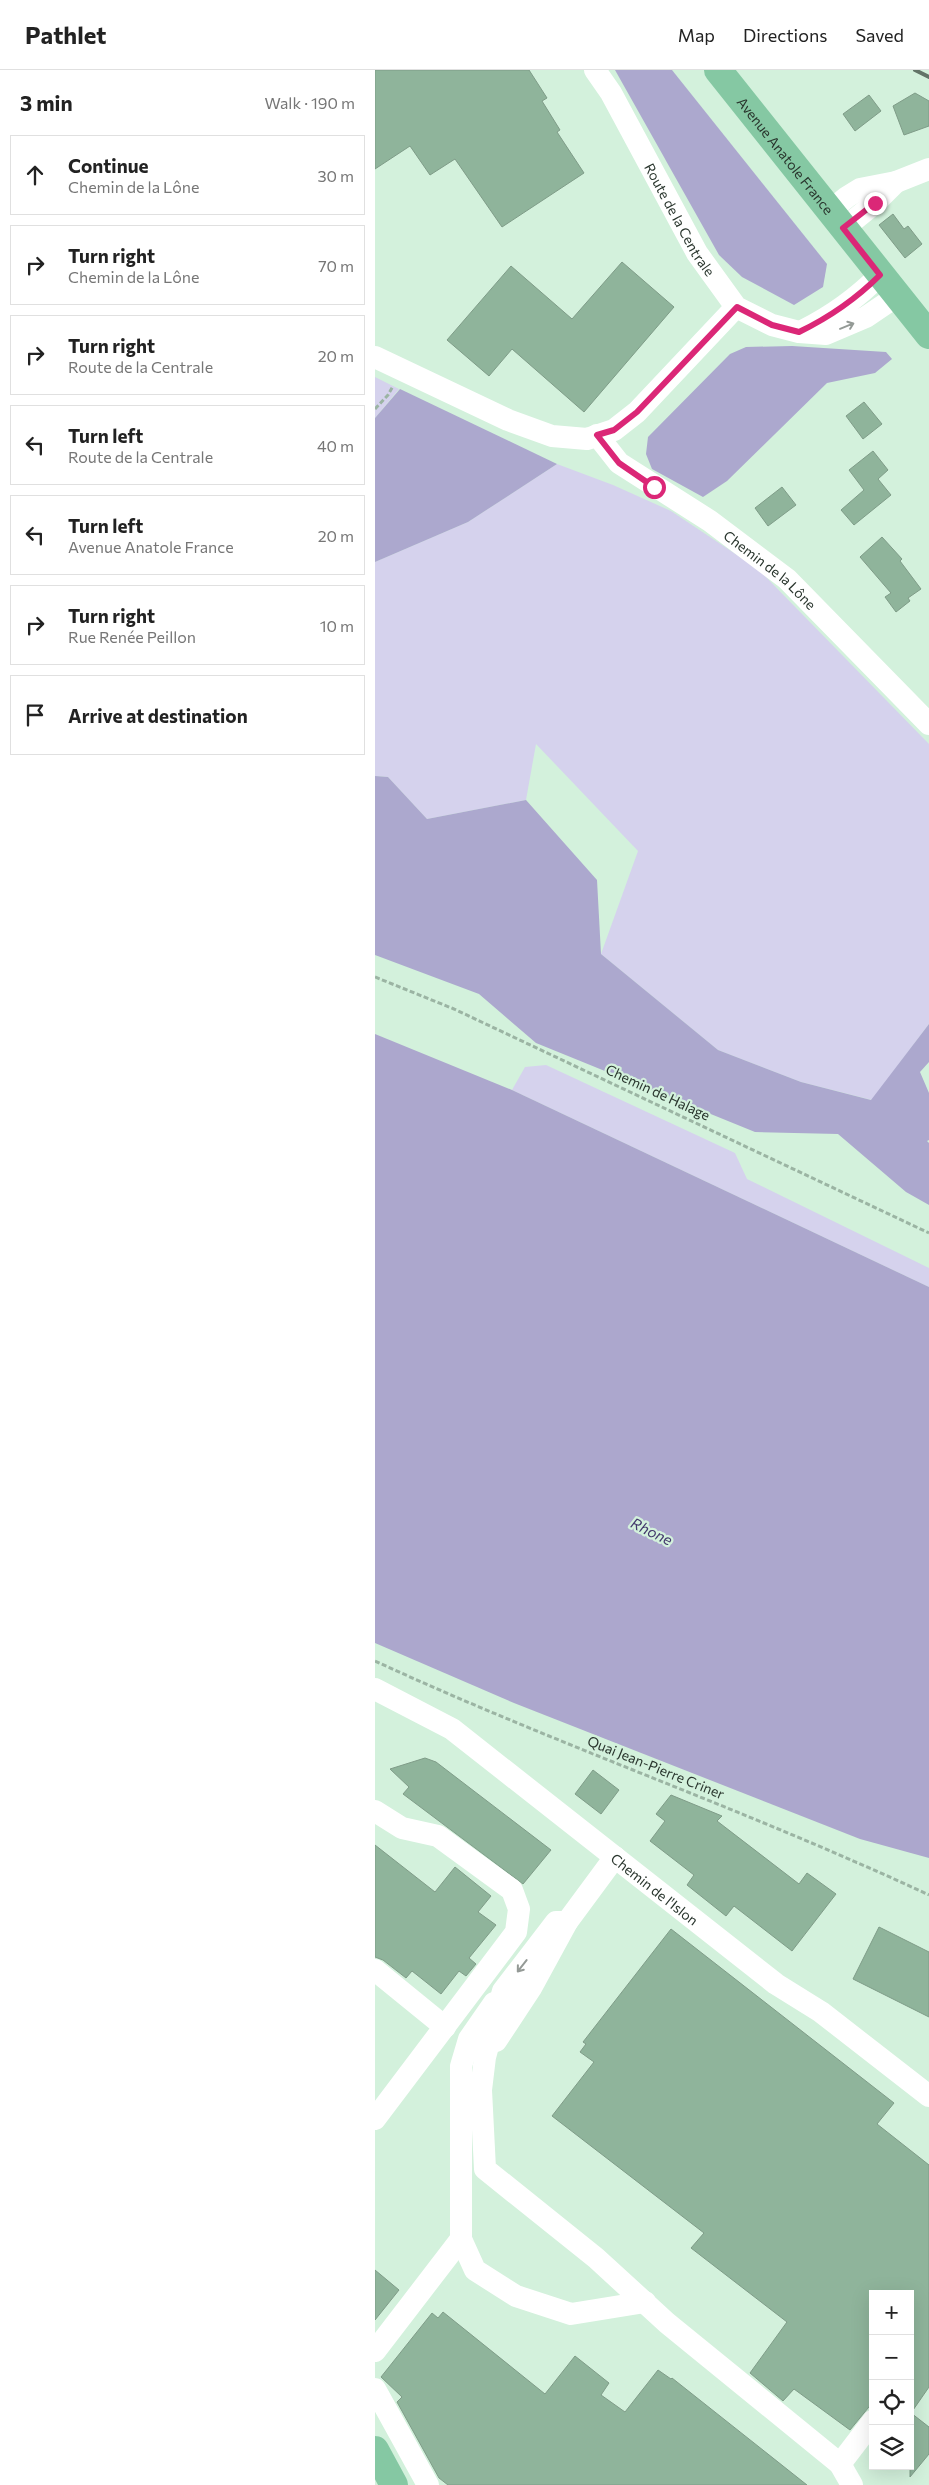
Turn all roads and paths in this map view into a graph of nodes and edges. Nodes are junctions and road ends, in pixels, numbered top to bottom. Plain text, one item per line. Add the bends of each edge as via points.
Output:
1 (595, 70) edge
2 (718, 70) edge
3 (929, 169) edge
4 (837, 220) junction
5 (880, 275) junction
6 (897, 296) junction
7 (737, 307) junction
8 (799, 332) junction
9 (929, 335) edge
10 (375, 357) edge
11 (401, 370) junction
12 (375, 409) edge
13 (597, 435) junction
14 (929, 724) edge
15 (375, 977) edge
16 (929, 1233) edge
17 (375, 1661) edge
18 (375, 1689) edge
19 (375, 1812) edge
20 (615, 1857) junction
21 (929, 1894) edge
22 (567, 1922) junction
23 (375, 1970) edge
24 (503, 1991) junction
25 (445, 2027) junction
26 (485, 2057) junction
27 (929, 2096) edge
28 (375, 2119) edge
29 (461, 2239) junction
30 (645, 2302) junction
31 (375, 2351) edge
32 (375, 2389) edge
33 (870, 2425) edge
34 (375, 2450) edge
35 (840, 2464) junction
36 (394, 2485) edge
37 (428, 2485) edge
38 (852, 2485) edge

1 - 7 street, Route de la Centrale via 697,253
2 - 4 main road, Avenue Anatole France
3 - 4 street via 895,182 875,203
4 - 5 main road, Avenue Anatole France
5 - 6 main road, Avenue Anatole France
5 - 8 street via 841,310
8 -> 6 street, Route de la Centrale via 826,334 866,317
6 - 9 main road, Avenue Anatole France
7 - 8 street, Route de la Centrale via 772,325
7 - 13 street via 637,412 614,430
10 - 11 street
11 - 12 path via 388,395
11 - 13 street via 508,420 552,436 587,439
13 - 14 street, Chemin de la Lône via 619,463 710,521 787,579
15 - 16 path, Chemin de Halage via 454,1009
17 - 21 path, Quai Jean-Pierre Criner via 460,1700 848,1857
18 - 20 street, Chemin de l'Islon via 452,1729
19 - 25 street via 402,1828 438,1836 512,1890 519,1909 516,1932
20 - 22 street
20 - 27 street, Chemin de l'Islon via 776,1984 821,2012
22 -> 24 street via 556,1922
22 - 26 street via 531,1988
23 - 25 street
24 - 26 street
24 - 29 street via 469,2039 461,2066
25 - 28 street
26 - 30 street via 481,2090 485,2169 596,2258
29 - 30 street via 475,2270 515,2296 571,2314
29 - 31 street
30 - 35 street
32 - 37 street
33 - 35 street
34 - 36 main road
35 - 38 street

